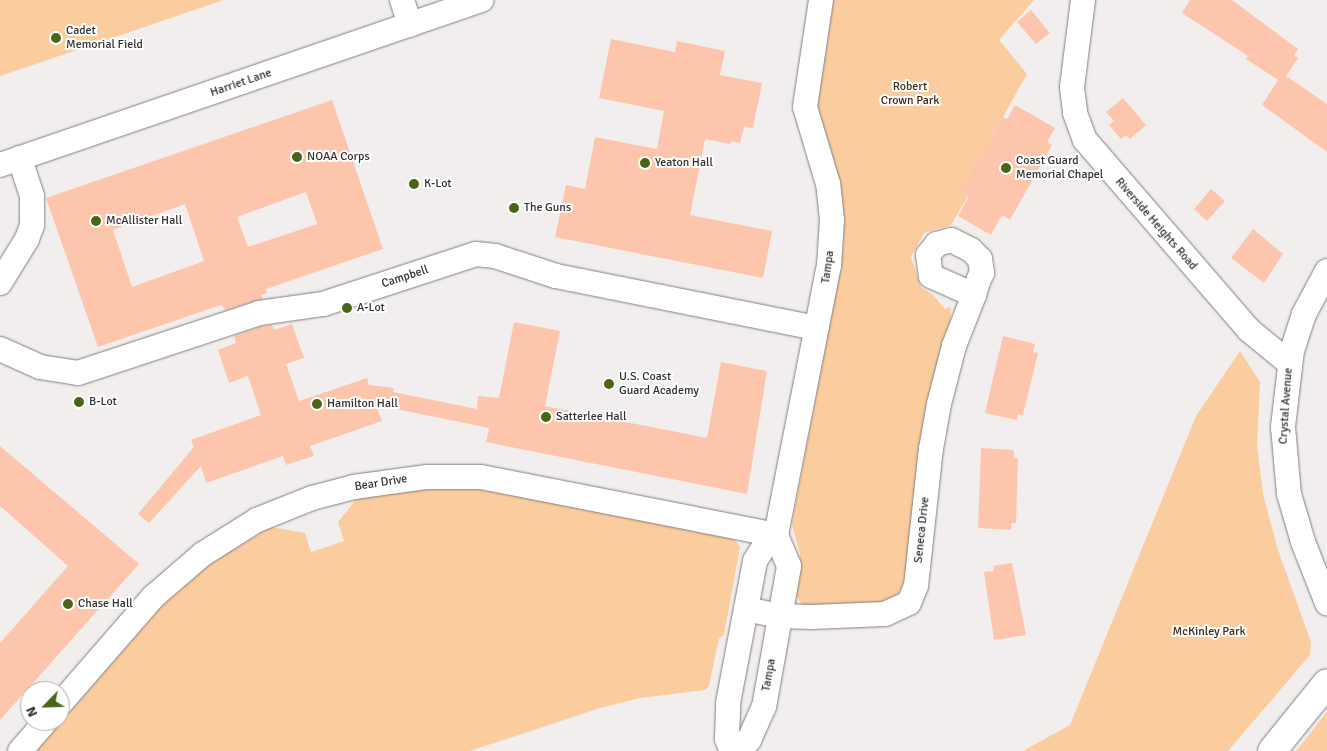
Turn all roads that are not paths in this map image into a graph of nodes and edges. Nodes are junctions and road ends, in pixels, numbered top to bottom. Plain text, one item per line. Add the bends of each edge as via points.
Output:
1 (402, 0) edge
2 (481, 0) edge
3 (821, 0) edge
4 (1083, 0) edge
5 (410, 25) junction
6 (10, 162) edge
7 (1327, 271) edge
8 (0, 283) edge
9 (974, 295) dead end
10 (817, 328) junction
11 (0, 349) edge
12 (1289, 363) junction
13 (776, 534) junction
14 (1327, 603) edge
15 (746, 609) junction
16 (780, 616) junction
17 (1327, 683) edge
18 (70, 692) edge
19 (37, 731) edge
20 (20, 751) edge
21 (732, 751) edge
22 (738, 751) edge
23 (1272, 751) edge

1 - 5 street
2 - 5 street, Harriet Lane
3 - 10 street, Tampa via 805,91 807,123 828,184 832,220 829,266
4 - 12 street, Riverside Heights Road via 1072,87 1075,113 1085,140 1249,330
5 - 6 street, Harriet Lane
6 - 8 street via 32,196 32,225 28,239
7 - 12 street, Crystal Avenue via 1304,314
9 - 16 street, Seneca Drive via 954,346 939,404 916,586 909,603 885,614
10 - 11 street, Campbell via 556,276 495,256 476,254 323,304 259,313 78,373 40,367
10 - 13 street, Tampa
12 - 14 street, Crystal Avenue via 1283,427 1289,494 1303,542
13 - 15 street, Tampa via 766,542 755,561
13 - 16 street, Tampa via 789,566
13 - 18 street, Bear Drive via 481,477 426,477 354,487 257,520 203,554 153,597
15 - 16 street, Seneca Drive
15 - 21 street, Tampa via 728,703 728,739
16 - 22 street, Tampa via 764,707 749,740
17 - 23 main road
19 - 20 street

